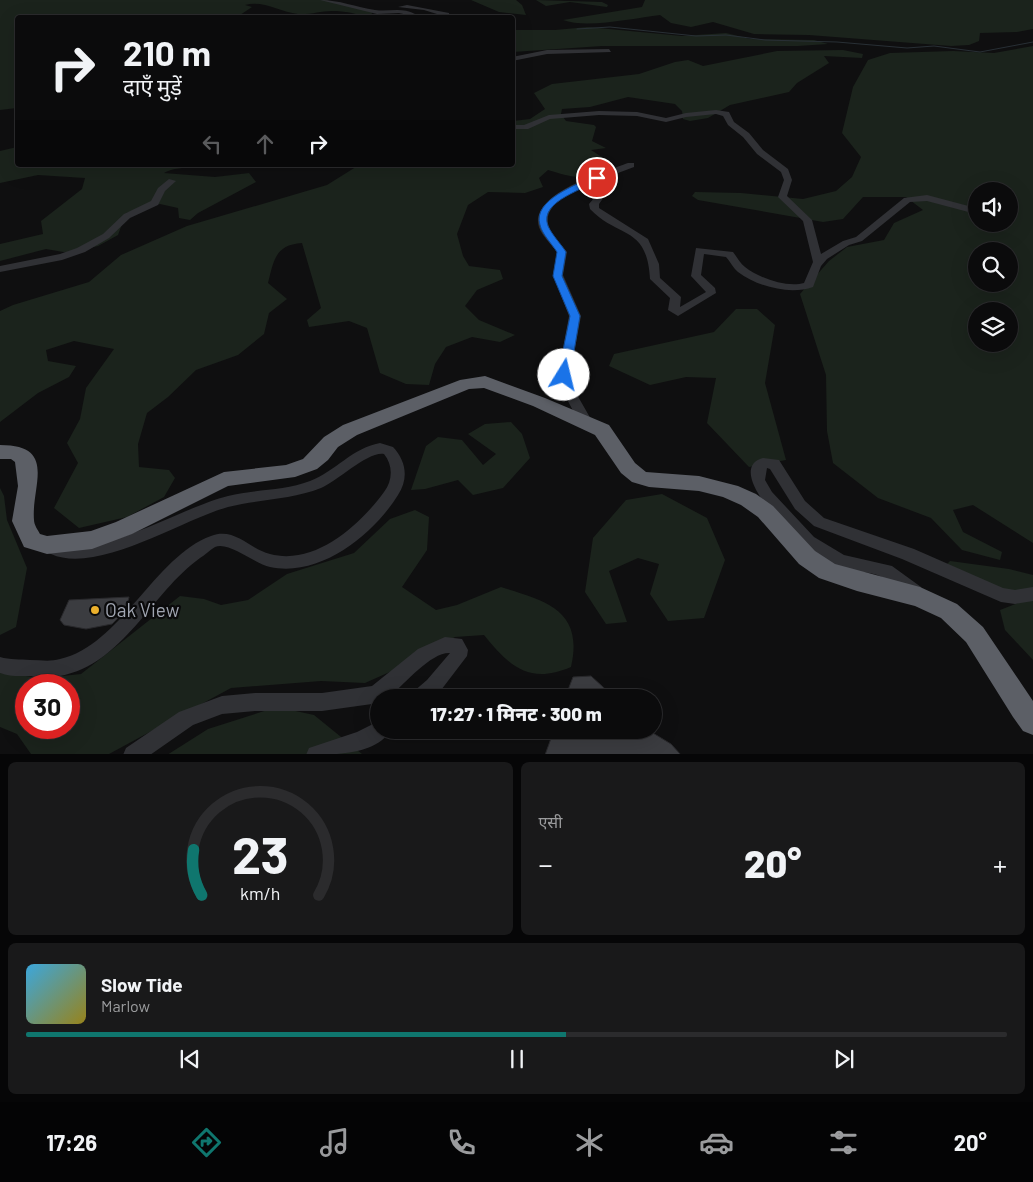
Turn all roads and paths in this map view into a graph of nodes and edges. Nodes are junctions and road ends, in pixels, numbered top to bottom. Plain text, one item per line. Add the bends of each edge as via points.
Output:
1 (322, 0) edge
2 (354, 0) edge
3 (377, 12) junction
4 (370, 15) edge
5 (412, 15) edge
6 (447, 15) edge
7 (609, 51) dead end
8 (515, 58) edge
9 (515, 127) edge
10 (631, 165) dead end
11 (597, 178) junction
12 (172, 181) dead end
13 (968, 209) edge
14 (818, 261) junction
15 (0, 269) edge
16 (585, 421) junction
17 (0, 452) edge
18 (47, 545) junction
19 (1033, 594) edge
20 (923, 597) junction
21 (0, 665) edge
22 (382, 689) edge
23 (430, 689) edge
24 (370, 695) edge
25 (1033, 722) edge
26 (370, 736) edge
27 (133, 754) edge
28 (316, 754) edge

1 - 3 street
2 - 6 street via 389,8 416,6
3 - 4 street
3 - 5 street via 399,11
7 - 8 street via 547,52
9 - 14 street via 525,127 549,117 599,113 637,114 662,120 686,114 726,114 760,152 785,171 788,180 782,196 807,220
10 - 11 street
11 - 14 street via 605,190 594,207 645,241 653,258 655,279 676,297 676,312 711,293 696,276 700,250 729,254 746,272 768,282 794,288 809,285
11 - 16 street via 563,193 548,208 543,222 562,252 558,276 575,316 564,375 566,386
12 - 15 street via 160,190 155,203 128,216 106,236 81,250 62,258
13 - 14 street via 927,198 912,198 901,203 859,239 846,242
16 - 18 highway via 476,382 350,430 331,442 310,464 288,472 224,479 106,536 67,545
16 - 20 highway via 610,437 630,470 639,477 704,484 742,496 769,514 813,564 874,586
17 - 18 highway via 14,452 25,458 28,486 24,506 25,529 32,541
18 - 21 street via 55,552 81,554 139,536 216,504 307,489 339,473 367,451 376,448 388,450 398,463 394,489 385,502 335,548 312,558 284,562 259,558 227,540 211,542 193,554 101,646 82,659 62,668
19 - 20 street via 1001,595 908,554 824,525 800,505 774,464 763,462 758,480 766,496 808,541 840,561 886,571
20 - 25 highway via 950,611 976,635
22 - 23 street via 430,651 448,644 456,645 458,656
24 - 27 street via 333,703 223,705 179,722
26 - 28 street

